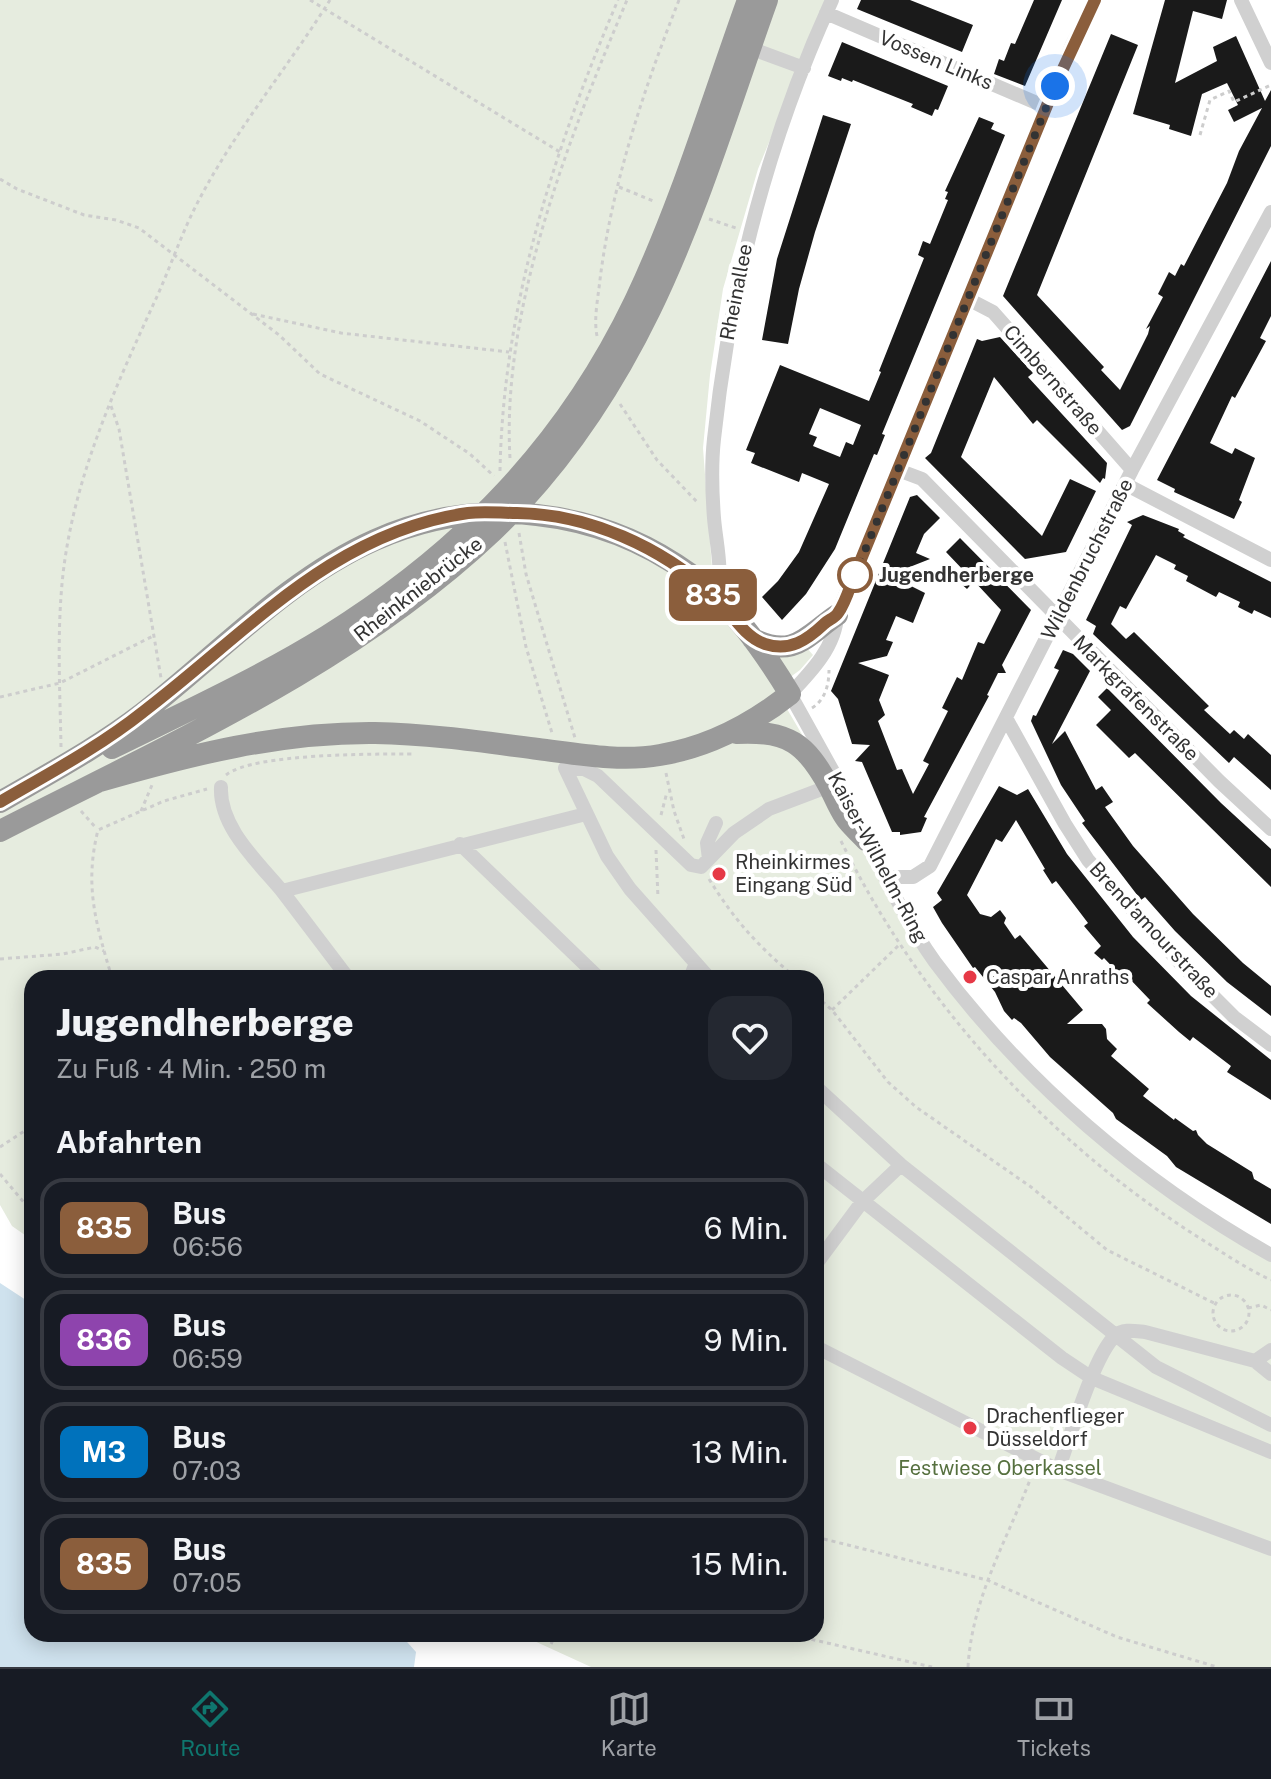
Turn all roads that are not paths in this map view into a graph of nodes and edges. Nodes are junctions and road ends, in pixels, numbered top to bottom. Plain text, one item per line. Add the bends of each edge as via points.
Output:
1 (748, 0) edge
2 (767, 0) edge
3 (1095, 0) edge
4 (1241, 0) edge
5 (829, 7) edge
6 (750, 48) junction
7 (1271, 63) edge
8 (804, 68) junction
9 (1046, 107) junction
10 (698, 168) junction
11 (1271, 212) edge
12 (968, 299) junction
13 (898, 470) junction
14 (1129, 477) junction
15 (1271, 560) edge
16 (716, 597) junction
17 (837, 615) junction
18 (1057, 618) junction
19 (753, 639) junction
20 (790, 694) junction
21 (1006, 718) junction
22 (731, 734) junction
23 (100, 781) junction
24 (834, 784) junction
25 (221, 787) road end
26 (0, 803) edge
27 (586, 814) junction
28 (6, 828) edge
29 (1271, 829) edge
30 (866, 840) joint
31 (460, 844) junction
32 (886, 877) junction
33 (282, 891) junction
34 (696, 963) junction
35 (342, 970) edge
36 (591, 970) edge
37 (693, 970) edge
38 (702, 970) edge
39 (1271, 1045) edge
40 (824, 1094) edge
41 (901, 1165) junction
42 (824, 1171) edge
43 (862, 1202) junction
44 (824, 1253) edge
45 (1271, 1255) edge
46 (1116, 1334) junction
47 (1271, 1350) edge
48 (824, 1351) edge
49 (1255, 1361) junction
50 (1271, 1374) edge
51 (1092, 1378) junction
52 (1271, 1425) edge
53 (1271, 1452) edge
54 (1058, 1470) junction
55 (1271, 1549) edge

1 - 10 highway
2 - 6 highway
3 - 9 street
4 - 7 street
5 - 8 street, Rheinallee
5 - 9 street, Vossen Links
6 - 8 street
6 - 10 highway
8 - 16 street, Rheinallee via 749,232 720,377 712,480 720,585
9 - 12 street
10 - 23 highway, Rheinkniebrücke via 650,310 618,370 555,461 495,529 392,614 333,653
10 - 26 highway, Rheinkniebrücke via 602,363 523,472 436,559 326,636 246,682
11 - 14 street, Wildenbruchstraße
12 - 13 street
12 - 14 street, Cimbernstraße via 993,312
13 - 17 street
13 - 18 street, Markgrafenstraße via 922,479
14 - 15 street, Cimbernstraße
14 - 18 street, Wildenbruchstraße
16 - 19 highway
16 - 26 highway via 650,549 570,519 471,513 424,522 374,540 317,571 140,715
17 - 19 highway via 793,646
17 - 20 street via 836,631 821,657
18 - 21 street, Wildenbruchstraße
18 - 29 street, Markgrafenstraße
19 - 20 highway
20 - 22 highway
20 - 24 street, Kaiser-Wilhelm-Ring
21 - 32 street, Wildenbruchstraße via 930,866 913,877
21 - 39 street, Brend'amourstraße via 1088,860 1181,964
22 - 23 highway via 662,760 443,737 316,735 188,755
22 - 24 highway via 771,733 791,740
23 - 28 highway, Rheinkniebrücke
24 - 27 street via 727,829 705,863 691,865 602,779 584,769 565,768
24 - 30 highway via 845,817
25 - 33 street via 237,836
27 - 31 street
27 - 34 street via 630,889
30 - 32 street, Kaiser-Wilhelm-Ring
31 - 33 street
31 - 36 street
32 - 45 street, Kaiser-Wilhelm-Ring via 935,961 987,1025 1085,1124 1191,1207
33 - 35 street
34 - 37 street
34 - 38 street
40 - 41 street
41 - 43 street
41 - 46 street
42 - 43 street
43 - 44 street
43 - 51 street
46 - 49 street via 1145,1332
46 - 51 street
46 - 52 street via 1156,1367
47 - 49 street
48 - 54 street
49 - 50 street
51 - 53 street
51 - 54 street
54 - 55 street

